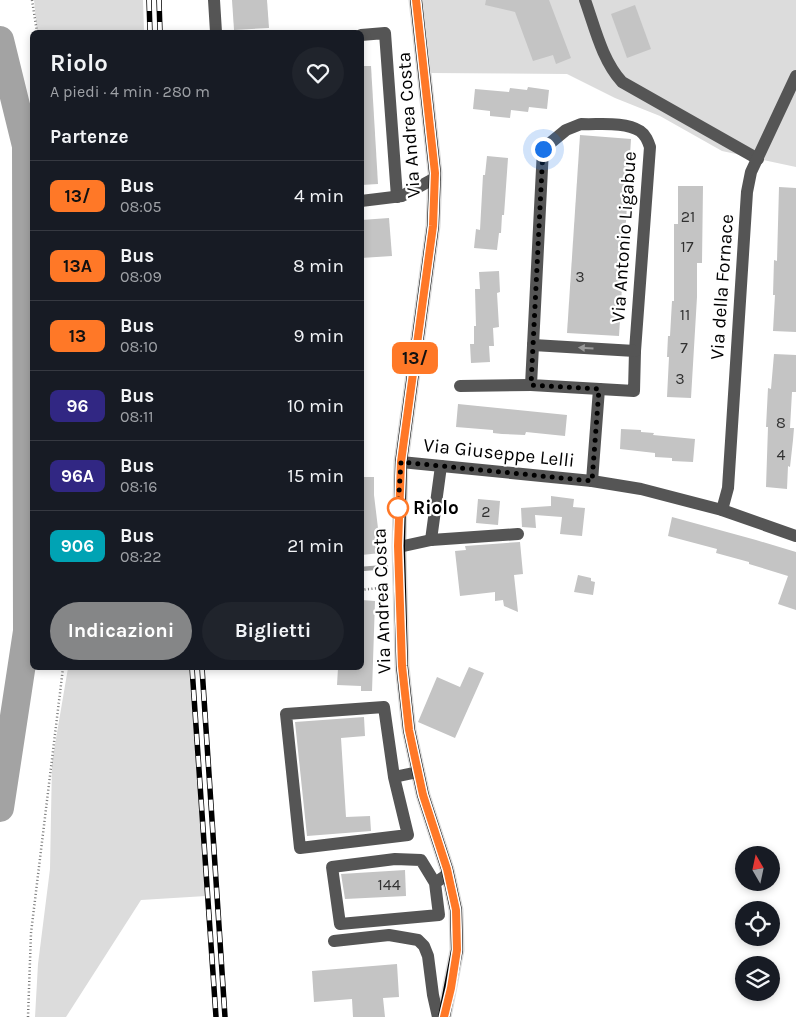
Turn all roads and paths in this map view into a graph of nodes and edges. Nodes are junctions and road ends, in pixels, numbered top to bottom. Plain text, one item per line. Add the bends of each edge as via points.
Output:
1 (32, 0) edge
2 (214, 0) edge
3 (416, 0) edge
4 (585, 0) edge
5 (37, 30) edge
6 (216, 30) edge
7 (364, 35) edge
8 (796, 76) edge
9 (758, 159) junction
10 (435, 178) junction
11 (397, 197) junction
12 (364, 201) edge
13 (533, 345) junction
14 (635, 351) junction
15 (531, 385) junction
16 (460, 386) dead end
17 (599, 389) junction
18 (401, 462) junction
19 (441, 466) junction
20 (592, 481) junction
21 (722, 510) junction
22 (518, 534) dead end
23 (796, 536) edge
24 (431, 540) junction
25 (398, 546) junction
26 (400, 586) junction
27 (364, 590) edge
28 (63, 670) edge
29 (418, 772) junction
30 (394, 777) junction
31 (448, 874) junction
32 (436, 883) junction
33 (334, 941) dead end
34 (28, 1017) edge
35 (438, 1017) edge
36 (444, 1017) edge

1 - 5 path
2 - 6 street
3 - 10 main road, Via Andrea Costa
4 - 9 street via 608,62 622,82
7 - 11 street via 384,33
8 - 9 street, Via della Fornace
9 - 21 street, Via della Fornace via 751,172 747,192 728,488
10 - 11 street
10 - 18 main road, Via Andrea Costa via 433,226
11 - 12 street
14 -> 13 street, Via Antonio Ligabue
13 - 14 street, Via Antonio Ligabue via 543,149 566,130 580,124 624,126 640,130 650,147
13 - 15 street, Via Antonio Ligabue
14 - 17 street, Via Antonio Ligabue via 634,391
15 - 16 street
15 - 17 street, Via Antonio Ligabue
17 - 20 street
18 - 19 street, Via Giuseppe Lelli
18 - 25 main road, Via Andrea Costa
19 - 20 street, Via Giuseppe Lelli
19 - 24 street
20 - 21 street, Via Giuseppe Lelli via 641,489
21 - 23 street, Via Giuseppe Lelli
22 - 24 street
24 - 25 street
25 - 26 main road, Via Andrea Costa
26 - 27 path
26 - 29 main road, Via Andrea Costa via 404,692
28 - 34 path via 31,933
29 - 30 street
29 - 31 main road, Via Andrea Costa
30 - 30 street via 408,835 300,848 286,714 384,707
31 - 32 street
31 - 36 main road, Via Andrea Costa via 456,910 457,950
32 - 32 street via 439,915 340,924 332,868 394,859 421,860
33 - 35 street via 389,935 418,940 428,956

